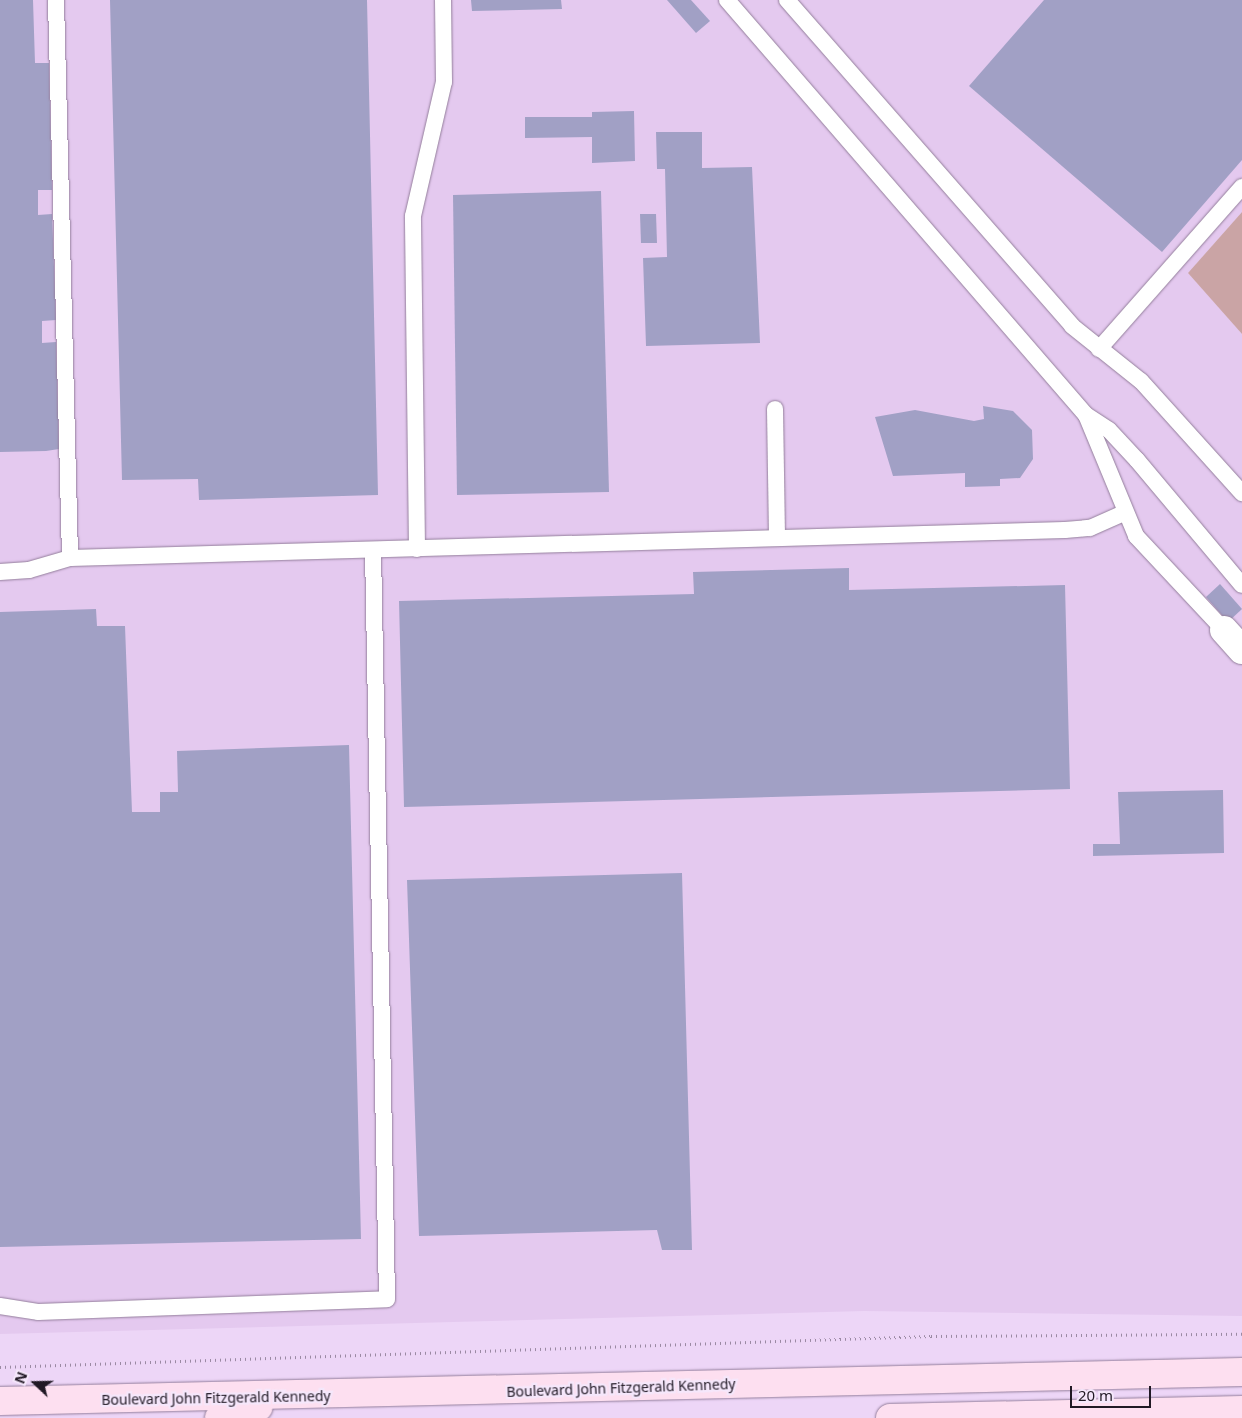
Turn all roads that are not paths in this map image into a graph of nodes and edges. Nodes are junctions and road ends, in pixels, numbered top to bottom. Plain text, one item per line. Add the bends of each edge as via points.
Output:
1 (56, 0) edge
2 (443, 0) edge
3 (727, 0) edge
4 (787, 0) edge
5 (1242, 187) edge
6 (1099, 349) junction
7 (775, 409) dead end
8 (1086, 415) junction
9 (1242, 493) edge
10 (1124, 513) junction
11 (777, 538) junction
12 (417, 549) junction
13 (373, 551) junction
14 (70, 558) junction
15 (0, 572) edge
16 (1242, 584) edge
17 (1224, 630) joint
18 (1242, 650) edge
19 (0, 1306) edge
20 (1242, 1372) edge
21 (281, 1397) junction
22 (0, 1401) edge
23 (1242, 1410) edge
24 (219, 1418) edge
25 (890, 1418) edge

1 - 14 lane
2 - 12 lane via 444,82 413,216
3 - 8 lane
4 - 6 lane via 1072,326
5 - 6 lane
6 - 9 lane via 1141,381
7 - 11 lane
8 - 10 lane
8 - 16 lane via 1109,430 1137,460
10 - 11 lane via 1090,528 1065,530
10 - 17 lane via 1136,536
11 - 12 lane
12 - 13 lane
13 - 14 lane
13 - 19 lane via 387,1299 38,1312
14 - 15 lane via 28,570
17 - 18 street
20 - 21 main road, Boulevard John Fitzgerald Kennedy
21 - 22 main road, Boulevard John Fitzgerald Kennedy
21 - 24 main road
23 - 25 main road

